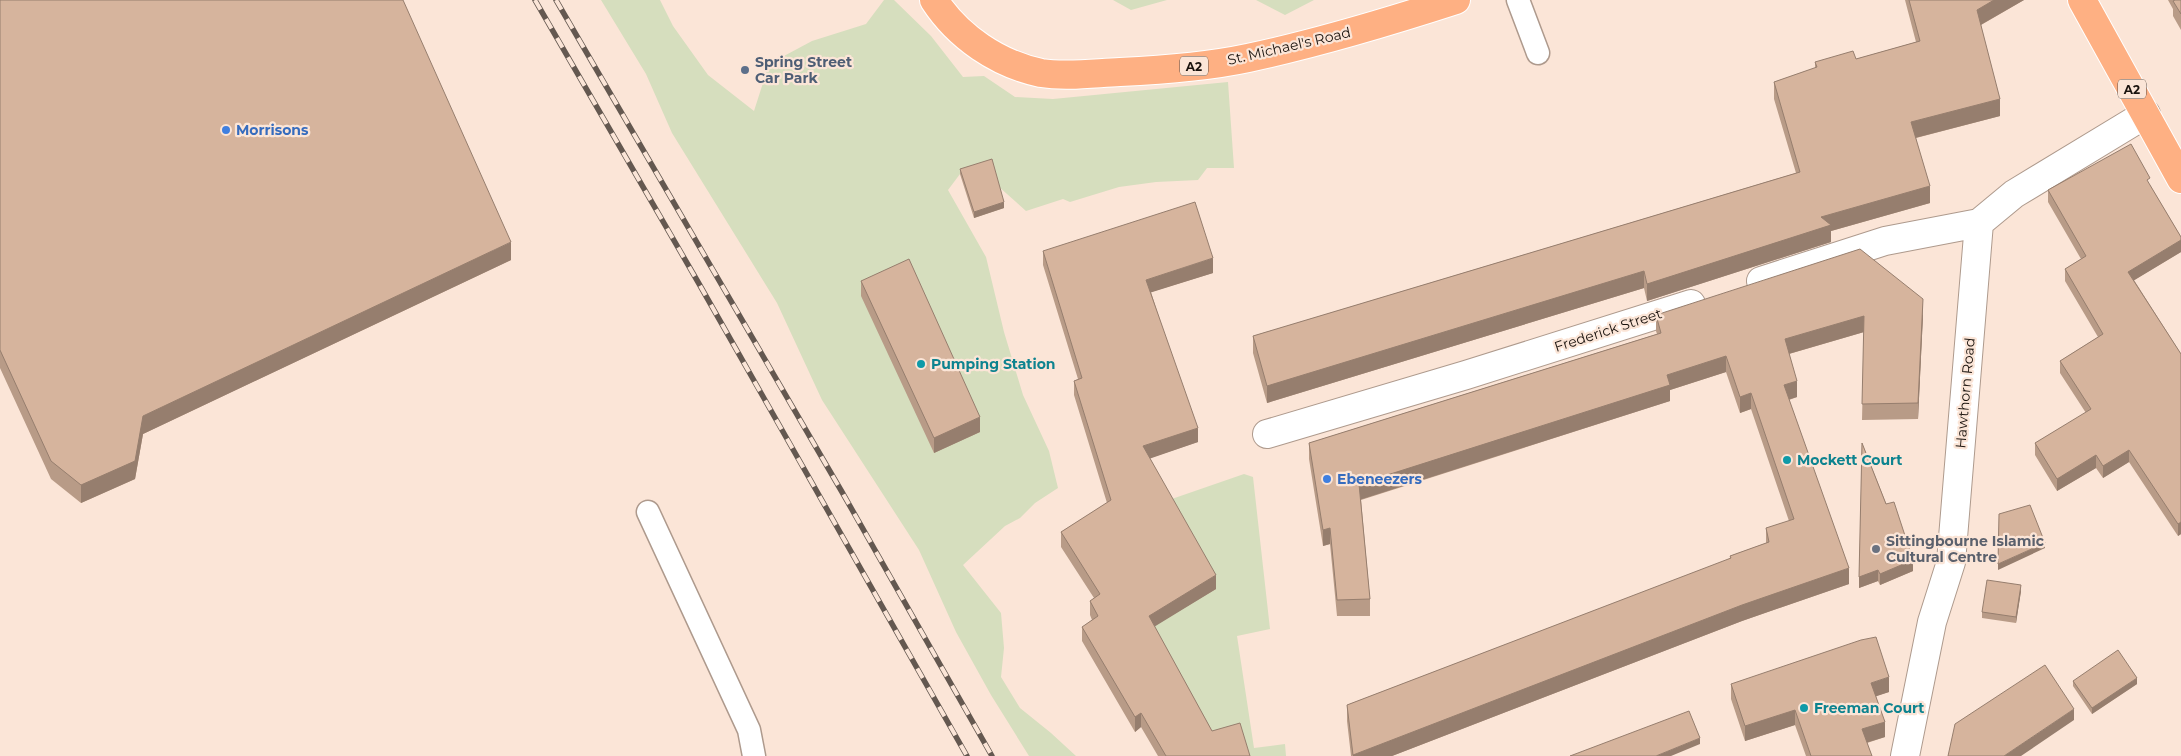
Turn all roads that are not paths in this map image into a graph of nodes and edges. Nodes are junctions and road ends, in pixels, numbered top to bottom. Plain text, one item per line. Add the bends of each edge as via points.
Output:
1 (934, 0) edge
2 (1456, 0) edge
3 (1518, 0) edge
4 (2082, 0) edge
5 (1538, 53) dead end
6 (2146, 114) junction
7 (2181, 179) edge
8 (1979, 223) junction
9 (1267, 434) dead end
10 (648, 512) dead end
11 (754, 756) edge
12 (1905, 756) edge

1 - 2 main road, St. Michael's Road / A2 via 961,31 998,58 1043,73 1082,74 1162,70 1248,58 1371,27
3 - 5 lane
4 - 6 main road, A2
6 - 7 main road, A2
6 - 8 street via 2014,194
8 - 9 street, Frederick Street via 1885,241 1475,372
8 - 12 street, Hawthorn Road via 1951,562 1932,622
10 - 11 lane via 749,730

